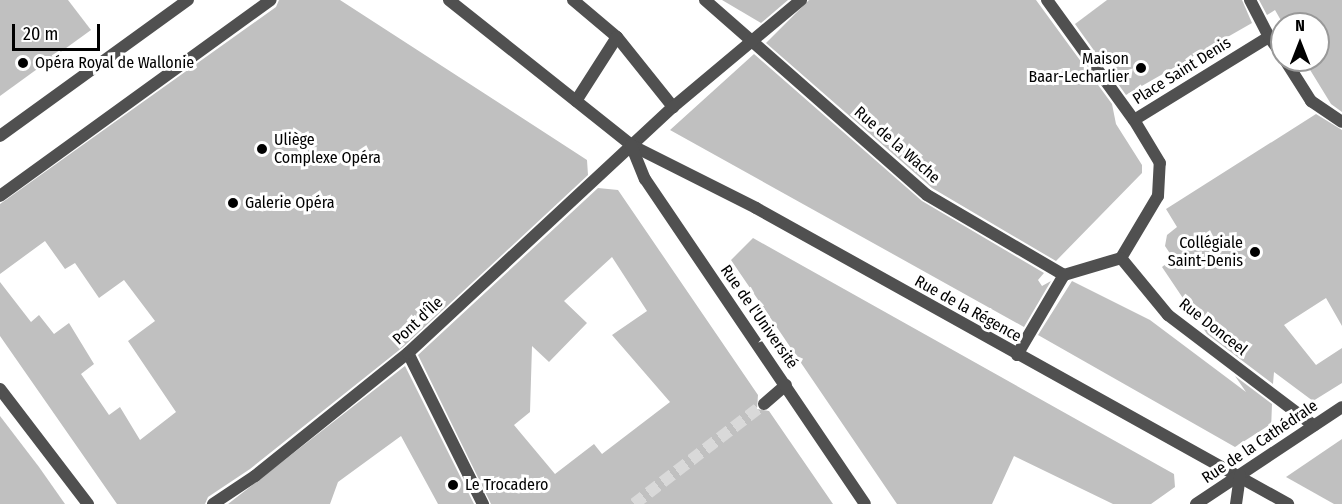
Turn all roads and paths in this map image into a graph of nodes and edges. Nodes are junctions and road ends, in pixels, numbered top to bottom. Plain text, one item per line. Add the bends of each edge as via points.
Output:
1 (188, 0) edge
2 (271, 0) edge
3 (449, 0) edge
4 (573, 0) edge
5 (705, 0) edge
6 (801, 0) edge
7 (1047, 0) edge
8 (1250, 0) edge
9 (617, 37) junction
10 (1269, 37) joint
11 (751, 40) junction
12 (1293, 72) edge
13 (576, 101) junction
14 (673, 107) junction
15 (1134, 120) junction
16 (1342, 122) edge
17 (0, 136) edge
18 (631, 145) junction
19 (0, 196) edge
20 (1121, 258) junction
21 (1064, 275) junction
22 (408, 353) junction
23 (1017, 355) junction
24 (786, 385) junction
25 (0, 389) edge
26 (764, 404) tunnel mouth
27 (1342, 407) edge
28 (1314, 426) junction
29 (1240, 476) junction
30 (88, 504) edge
31 (213, 504) edge
32 (483, 504) edge
33 (865, 504) edge
34 (1196, 504) edge
35 (1236, 504) edge
36 (1288, 504) edge

1 - 17 street
2 - 19 street
3 - 13 street, Rue de la Régence
4 - 9 street
5 - 11 street, Rue de la Wache
6 - 11 street, Pont d'Île
7 - 15 street
8 - 10 street
9 - 13 street
9 - 14 street
10 - 15 street, Place Saint Denis
11 - 14 street, Pont d'Île
11 - 21 street, Rue de la Wache via 927,195
12 - 16 street via 1311,101
13 - 18 street, Rue de la Régence
14 - 18 street, Pont d'Île
15 - 20 street, Place Saint Denis via 1160,163 1158,196
18 - 22 street, Pont d'Île
18 - 23 street, Rue de la Régence via 756,208
18 - 24 street, Rue de l'Université via 645,179
20 - 21 street
20 - 28 street, Rue Donceel via 1168,315
21 - 23 street
22 - 31 street, Pont d'Île via 255,476
22 - 32 street
23 - 29 street, Rue de la Régence
24 - 26 street
24 - 33 street, Rue de l'Université
25 - 30 street
27 - 28 street, Rue de la Cathédrale
28 - 29 street, Rue de la Cathédrale
29 - 34 street, Rue de la Cathédrale
29 - 35 street
29 - 36 street, Rue de la Régence

